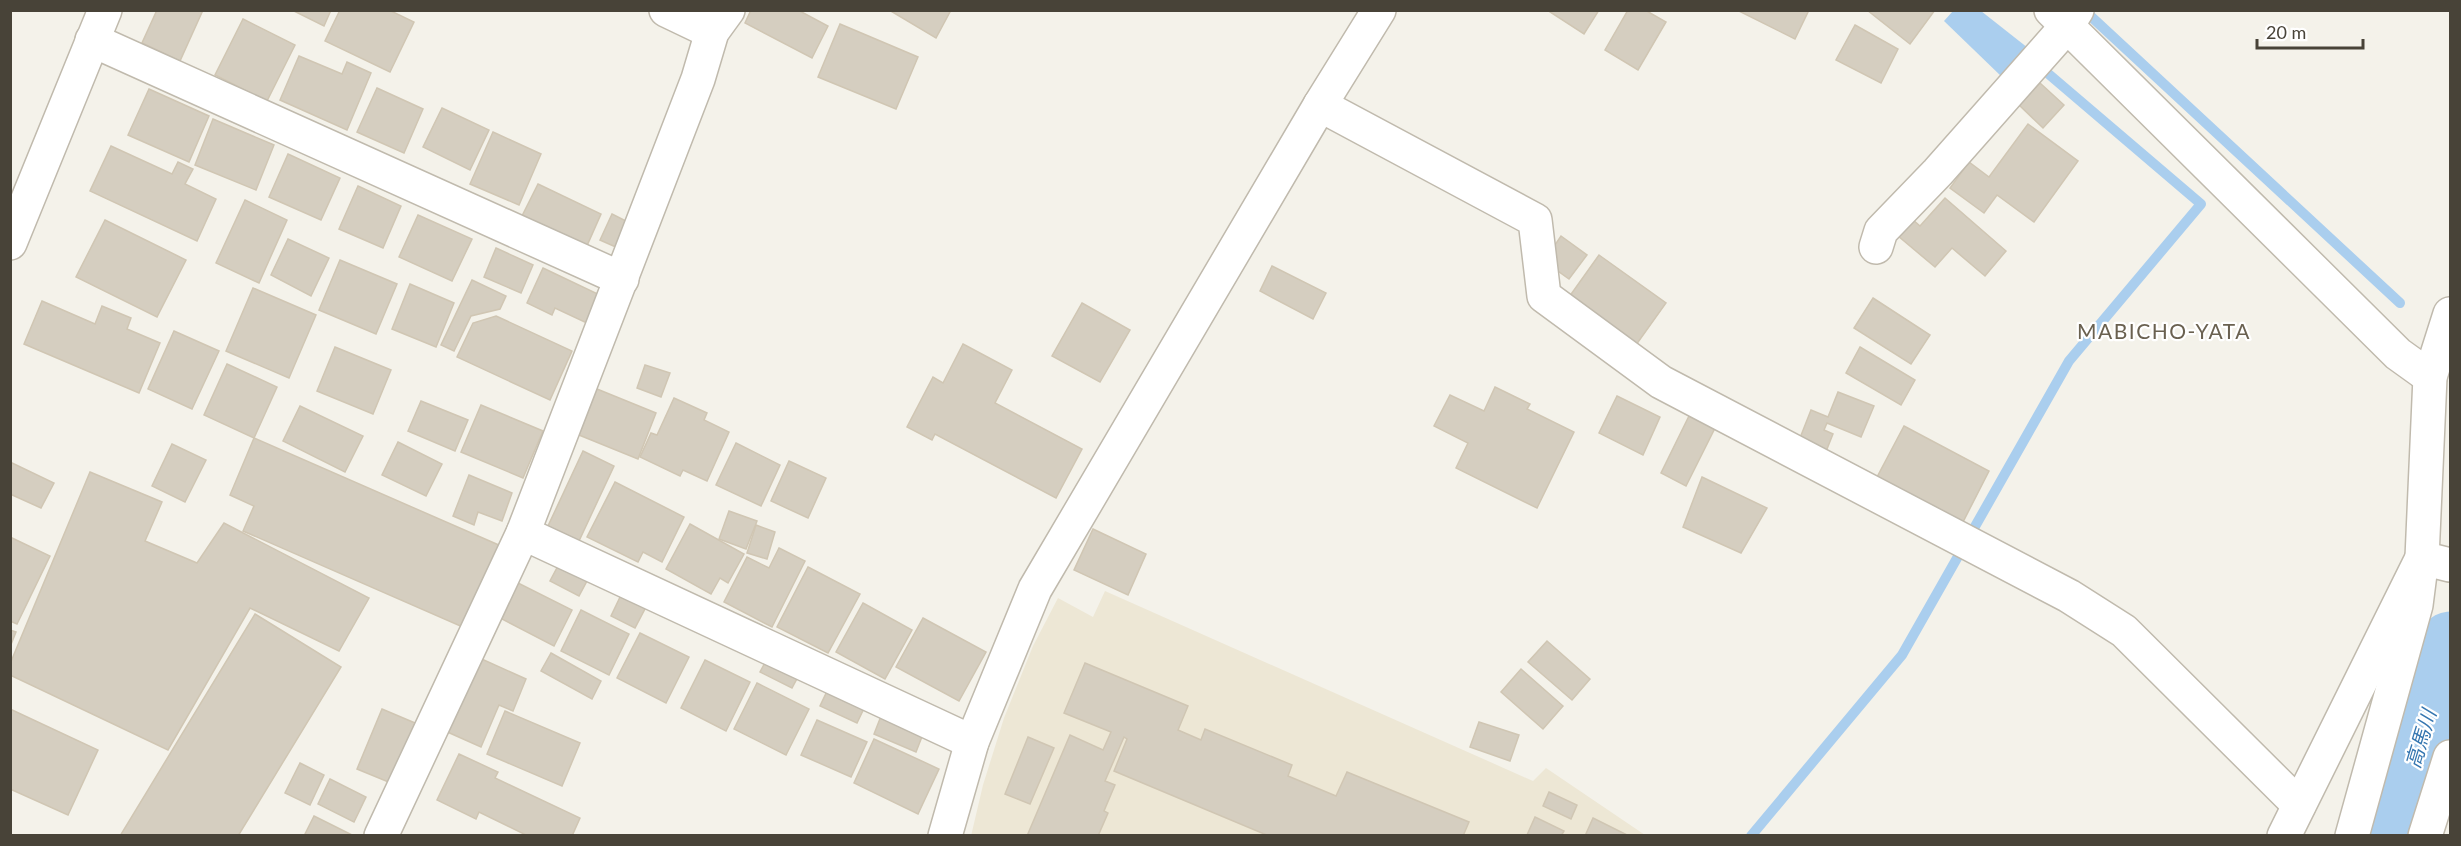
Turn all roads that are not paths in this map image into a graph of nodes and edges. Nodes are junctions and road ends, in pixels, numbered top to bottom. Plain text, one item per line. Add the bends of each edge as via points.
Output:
1 (105, 10) edge
2 (666, 10) edge
3 (1379, 10) edge
4 (2067, 16) edge
5 (720, 21) edge
6 (92, 40) junction
7 (1320, 105) junction
8 (10, 243) edge
9 (1876, 247) dead end
10 (622, 279) junction
11 (2451, 314) edge
12 (2430, 377) junction
13 (523, 533) junction
14 (2438, 562) edge
15 (972, 742) junction
16 (2451, 757) edge
17 (2299, 805) junction
18 (381, 836) edge
19 (945, 836) edge
20 (2284, 836) edge
21 (2352, 836) edge
22 (2425, 836) edge

1 - 6 street
2 - 5 street
3 - 7 street
4 - 9 street via 2035,63 1881,231
4 - 12 street via 2398,354
5 - 10 street
6 - 8 street
6 - 10 street
7 - 15 street via 1035,589
7 - 17 street via 1535,220 1544,296 1661,382 2069,596 2124,631
10 - 13 street
11 - 12 street
12 - 14 street
13 - 15 street
13 - 18 street
14 - 17 street
14 - 21 street via 2416,605
15 - 19 street
16 - 22 street
17 - 20 street

